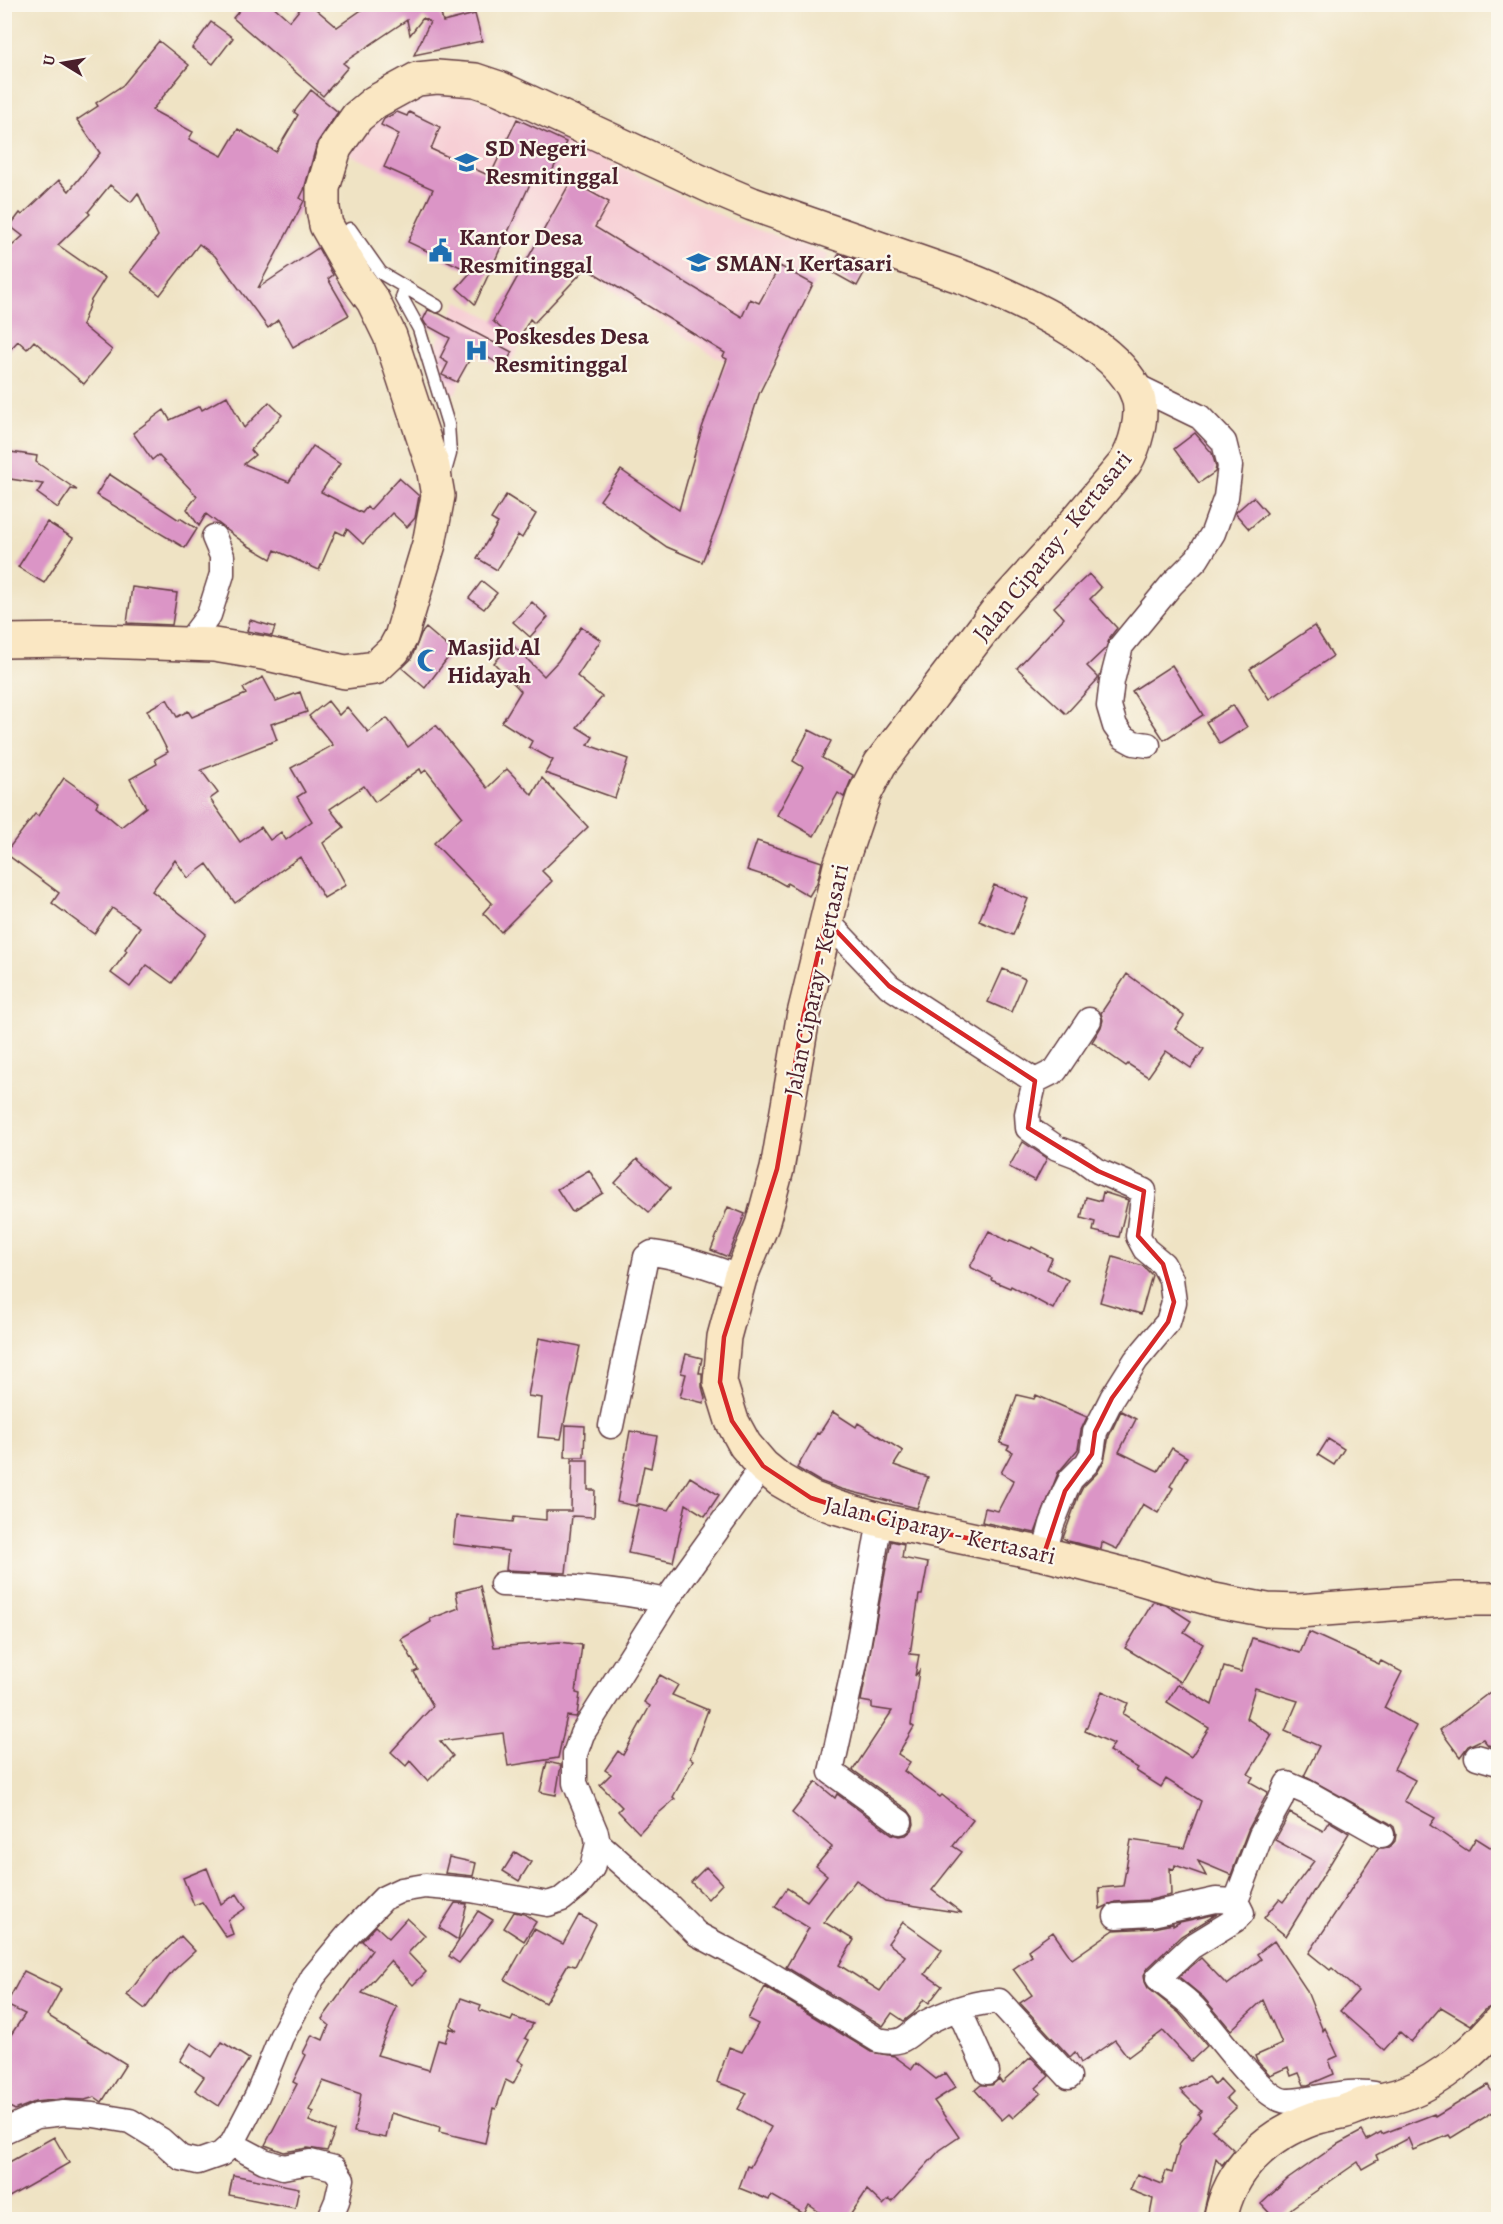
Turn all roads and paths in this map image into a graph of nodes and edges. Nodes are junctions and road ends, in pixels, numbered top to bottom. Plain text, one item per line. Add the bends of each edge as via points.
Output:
1 (350, 228) dead end
2 (405, 288) junction
3 (437, 306) dead end
4 (1132, 384) junction
5 (438, 496) junction
6 (214, 537) dead end
7 (4, 641) edge
8 (188, 643) junction
9 (1148, 745) dead end
10 (826, 920) junction
11 (1089, 1020) dead end
12 (1035, 1081) junction
13 (740, 1278) junction
14 (611, 1426) dead end
15 (763, 1466) junction
16 (880, 1520) junction
17 (1044, 1554) junction
18 (502, 1584) dead end
19 (1498, 1599) edge
20 (666, 1601) junction
21 (900, 1822) dead end
22 (1382, 1835) dead end
23 (598, 1843) junction
24 (1236, 1900) junction
25 (1116, 1916) dead end
26 (959, 2010) junction
27 (1498, 2023) edge
28 (987, 2072) dead end
29 (1069, 2077) dead end
30 (1388, 2098) junction
31 (4, 2131) edge
32 (232, 2144) junction
33 (329, 2220) edge
34 (1220, 2220) edge

1 - 2 lane via 381,273
2 - 3 lane
2 - 5 lane via 402,298 418,329 448,424 450,454
4 - 5 main road, Jalan Ciparay - Kertasari via 1091,343 994,289 714,189 499,88 455,77 417,80 375,102 357,117 340,140 323,188 323,209 326,225 390,336 433,467
4 - 9 street via 1200,417 1224,442 1230,466 1226,497 1213,533 1197,559 1121,646 1109,706 1115,726 1123,736
4 - 10 main road, Jalan Ciparay - Kertasari via 1139,400 1133,450 997,611 880,764 854,822
5 - 8 main road, Jalan Ciparay - Kertasari via 429,544 401,637 375,668 345,672 263,652
6 - 8 street via 222,556 222,574 209,615
7 - 8 main road, Jalan Ciparay - Kertasari
10 - 12 street via 889,986
10 - 13 main road, Jalan Ciparay - Kertasari via 803,1018 777,1169 762,1225
11 - 12 street via 1055,1071
12 - 17 street via 1027,1113 1028,1128 1098,1171 1144,1191 1138,1236 1145,1249 1163,1264 1171,1279 1174,1302 1168,1322 1129,1370 1106,1409 1095,1431 1092,1454 1065,1491
13 - 14 street via 664,1255 652,1253 646,1257
13 - 15 main road, Jalan Ciparay - Kertasari via 724,1337 720,1382 732,1421
15 - 16 main road, Jalan Ciparay - Kertasari via 811,1498
15 - 20 street
16 - 17 main road, Jalan Ciparay - Kertasari
16 - 21 street via 831,1772
17 - 19 main road, Jalan Ciparay - Kertasari via 1267,1610
18 - 20 street via 576,1586
20 - 23 street via 582,1734 575,1754 575,1784
22 - 24 street via 1287,1784 1261,1835
23 - 26 street via 697,1934 878,2040 892,2043 904,2039 928,2022
23 - 32 street via 592,1869 562,1899 548,1904 425,1886 384,1898 313,1977
24 - 25 street via 1216,1899 1152,1914
24 - 30 street via 1242,1913 1235,1920 1191,1947 1158,1978 1192,2006 1259,2085 1275,2098 1285,2101 1371,2093
26 - 28 street
26 - 29 street via 985,2001 999,2001
27 - 30 main road via 1450,2067 1409,2092
30 - 34 main road via 1317,2117 1274,2137 1238,2173
31 - 32 street via 37,2116 64,2113 130,2121 181,2158 198,2162 221,2154
32 - 33 street via 283,2167 310,2162 334,2168 342,2179

